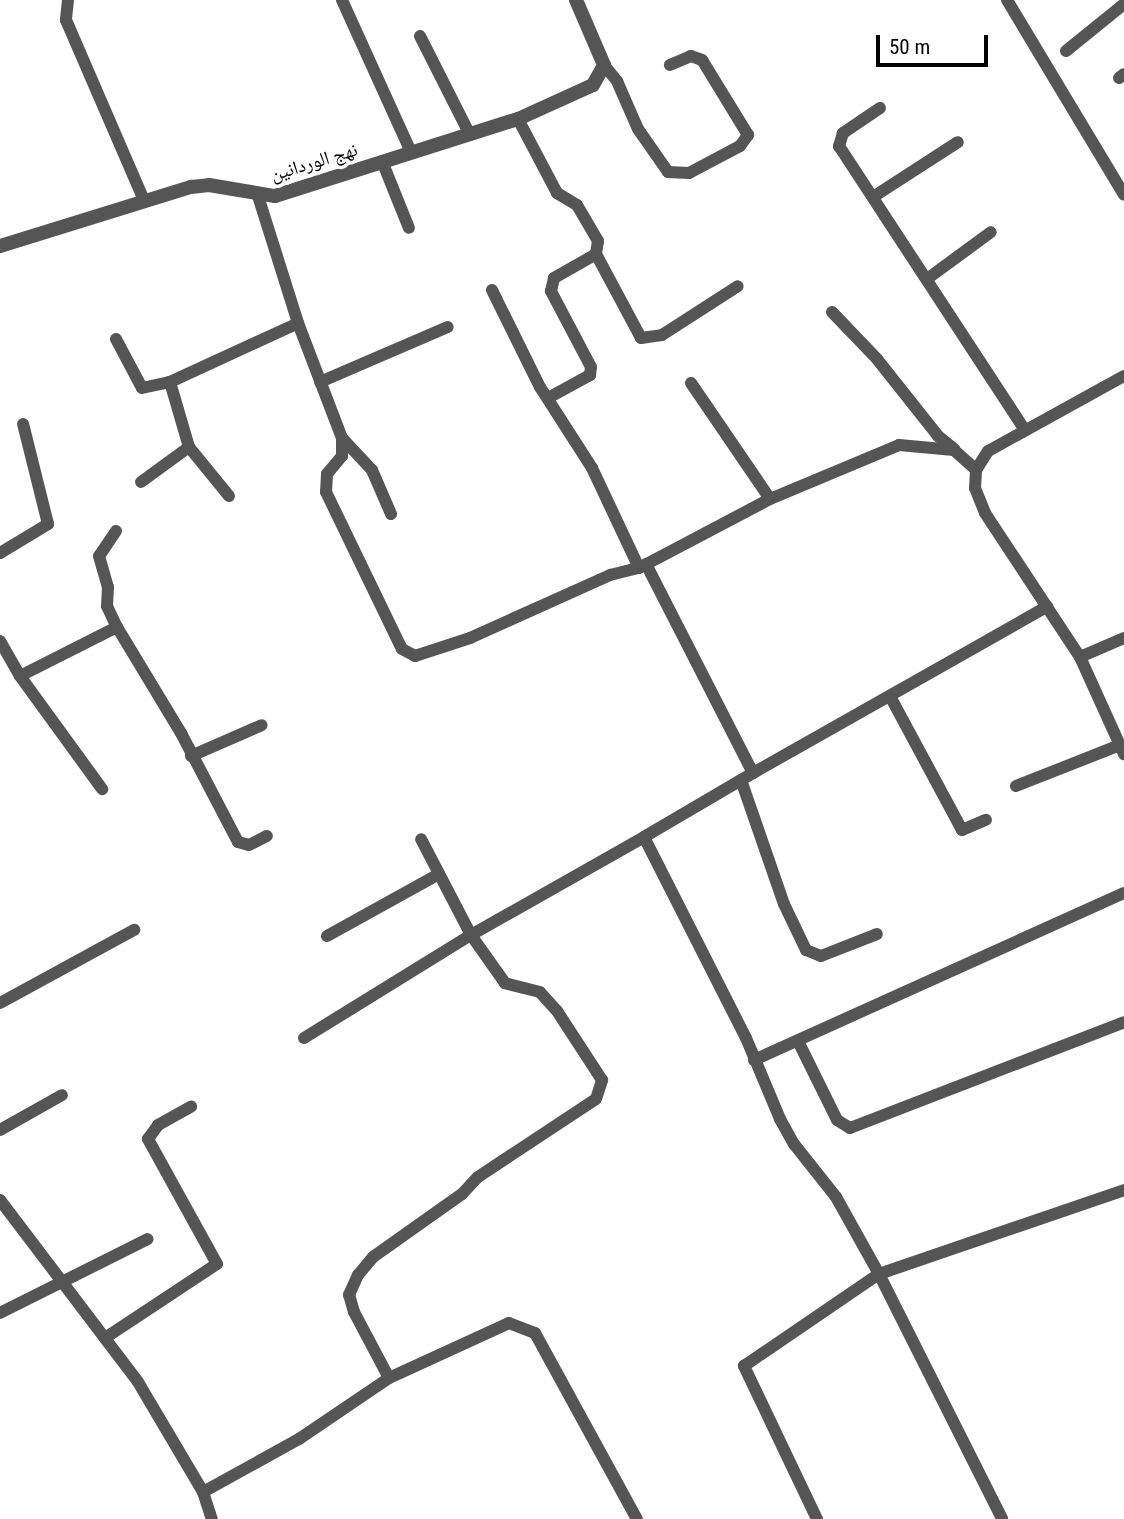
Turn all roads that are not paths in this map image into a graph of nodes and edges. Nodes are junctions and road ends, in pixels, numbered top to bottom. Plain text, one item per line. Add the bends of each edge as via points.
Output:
1 (68, 0) edge
2 (342, 0) edge
3 (576, 0) edge
4 (1007, 0) edge
5 (1124, 4) edge
6 (421, 36) dead end
7 (1066, 51) dead end
8 (604, 65) junction
9 (670, 65) dead end
10 (880, 108) dead end
11 (518, 119) junction
12 (470, 135) junction
13 (958, 142) dead end
14 (411, 152) junction
15 (382, 162) junction
16 (1123, 189) edge
17 (258, 196) junction
18 (873, 197) junction
19 (144, 200) junction
20 (409, 228) dead end
21 (991, 232) dead end
22 (0, 246) edge
23 (596, 254) junction
24 (927, 279) junction
25 (738, 286) dead end
26 (492, 290) dead end
27 (832, 312) dead end
28 (298, 323) junction
29 (448, 327) dead end
30 (116, 339) dead end
31 (1124, 376) edge
32 (170, 382) junction
33 (320, 382) junction
34 (691, 383) dead end
35 (548, 398) junction
36 (23, 424) dead end
37 (1025, 430) junction
38 (342, 438) junction
39 (189, 447) junction
40 (954, 450) junction
41 (976, 470) junction
42 (141, 482) dead end
43 (229, 496) dead end
44 (769, 499) junction
45 (391, 514) dead end
46 (116, 531) dead end
47 (0, 553) edge
48 (642, 566) junction
49 (1046, 607) junction
50 (117, 627) junction
51 (1124, 638) edge
52 (0, 641) edge
53 (1080, 657) junction
54 (20, 676) junction
55 (891, 698) junction
56 (262, 725) dead end
57 (1122, 750) edge
58 (191, 756) junction
59 (753, 773) junction
60 (741, 780) junction
61 (1016, 786) dead end
62 (102, 789) dead end
63 (986, 820) dead end
64 (267, 836) dead end
65 (644, 837) junction
66 (421, 839) dead end
67 (439, 874) junction
68 (1124, 893) edge
69 (134, 930) dead end
70 (877, 934) dead end
71 (471, 935) junction
72 (327, 936) dead end
73 (0, 1003) edge
74 (1124, 1021) edge
75 (304, 1038) dead end
76 (798, 1041) junction
77 (754, 1060) junction
78 (62, 1095) dead end
79 (191, 1107) dead end
80 (0, 1130) edge
81 (1123, 1194) edge
82 (0, 1200) edge
83 (148, 1239) dead end
84 (879, 1274) junction
85 (61, 1278) junction
86 (0, 1313) edge
87 (105, 1338) junction
88 (389, 1378) junction
89 (203, 1492) junction
90 (212, 1519) edge
91 (637, 1519) edge
92 (817, 1519) edge
93 (1002, 1519) edge

1 - 19 street via 66,20
2 - 14 street
3 - 8 street
4 - 16 street via 1076,121
5 - 7 street
6 - 12 street
8 - 9 street via 617,81 638,129 668,172 689,173 740,146 748,135 702,60 691,56
8 - 11 street, نهج الوردانين via 593,85
10 - 18 street via 843,132 838,142
11 - 12 street, نهج الوردانين
11 - 23 street via 557,193 577,205 598,241
12 - 14 street, نهج الوردانين
13 - 18 street
14 - 15 street, نهج الوردانين
15 - 17 street, نهج الوردانين via 275,196
15 - 20 street
17 - 19 street, نهج الوردانين via 209,185
17 - 28 street
18 - 24 street
19 - 22 street, نهج الوردانين
21 - 24 street
23 - 25 street via 633,328 646,340 662,335
23 - 35 street via 554,278 551,291 590,375
24 - 37 street
26 - 35 street
27 - 40 street
28 - 32 street
28 - 33 street
29 - 33 street
30 - 32 street via 142,388
31 - 37 street
32 - 39 street
33 - 38 street
34 - 44 street
35 - 48 street via 592,468
36 - 47 street via 48,524
37 - 41 street via 988,451
38 - 45 street via 372,470
38 - 48 street via 342,456 327,474 326,492 402,649 415,656 470,638 610,575
39 - 42 street
39 - 43 street
40 - 41 street
40 - 44 street via 899,445
41 - 49 street via 975,488 985,513
44 - 48 street
46 - 50 street via 99,556 108,587 107,606
48 - 59 street
49 - 53 street
49 - 55 street
50 - 54 street
50 - 58 street
51 - 53 street
52 - 54 street
53 - 57 street
54 - 62 street
55 - 59 street
55 - 63 street via 962,830
56 - 58 street
57 - 61 street
58 - 64 street via 238,842 249,845
59 - 60 street
60 - 65 street
60 - 70 street via 784,904 806,950 821,956
65 - 71 street
65 - 77 street
66 - 67 street
67 - 71 street
67 - 72 street
68 - 76 street
69 - 73 street
71 - 75 street
71 - 88 street via 505,983 540,992 601,1080 596,1099 478,1177 463,1194 373,1256 358,1275 349,1295 354,1312
74 - 76 street via 850,1128 838,1120
76 - 77 street
77 - 84 street via 794,1144 836,1197
78 - 80 street
79 - 87 street via 158,1125 148,1139 217,1258 215,1268
81 - 84 street
82 - 85 street
83 - 85 street
84 - 92 street via 744,1366
84 - 93 street
85 - 86 street
85 - 87 street
87 - 89 street via 145,1393
88 - 89 street via 299,1439
88 - 91 street via 509,1323 535,1334
89 - 90 street

